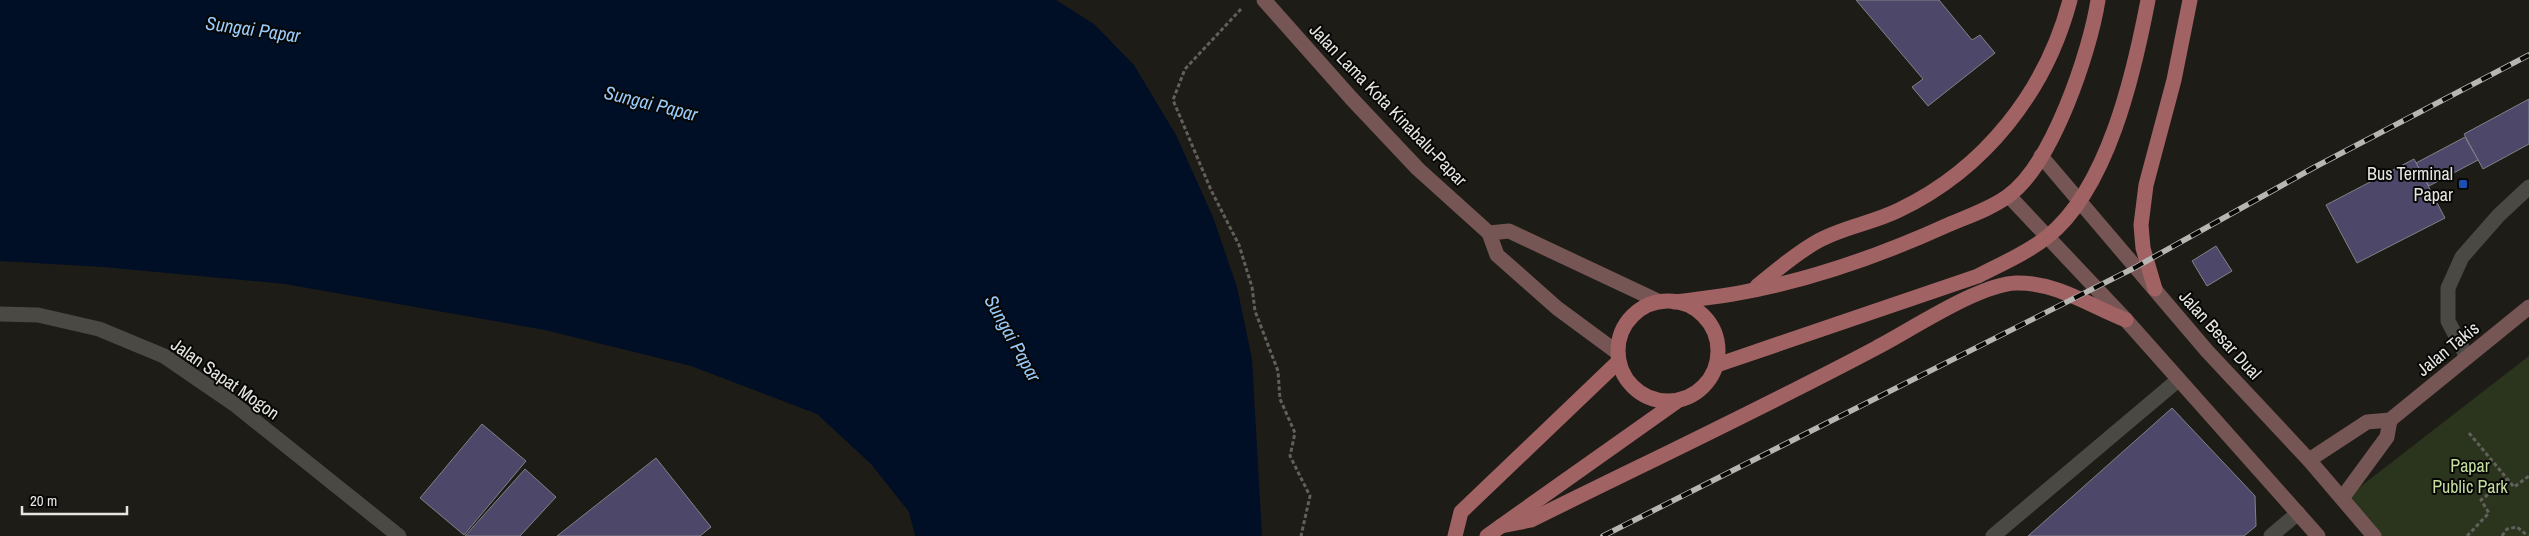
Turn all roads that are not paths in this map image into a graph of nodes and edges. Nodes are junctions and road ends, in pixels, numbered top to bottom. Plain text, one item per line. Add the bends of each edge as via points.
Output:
1 (1264, 0) edge
2 (2070, 0) edge
3 (2098, 0) edge
4 (2148, 0) edge
5 (2190, 0) edge
6 (2041, 156) junction
7 (2529, 187) edge
8 (2009, 196) junction
9 (2080, 202) junction
10 (1489, 233) junction
11 (2047, 237) junction
12 (2155, 289) junction
13 (1752, 290) junction
14 (1660, 302) junction
15 (1675, 302) junction
16 (2529, 307) edge
17 (0, 314) edge
18 (2126, 320) junction
19 (1619, 357) junction
20 (2467, 357) junction
21 (1717, 365) junction
22 (2178, 380) junction
23 (1679, 400) junction
24 (2390, 420) junction
25 (2309, 460) junction
26 (2343, 497) junction
27 (2298, 512) junction
28 (1501, 526) junction
29 (399, 536) edge
30 (1456, 536) edge
31 (1487, 536) edge
32 (1992, 536) edge
33 (2271, 536) edge
34 (2318, 536) edge
35 (2374, 536) edge

1 - 10 main road, Jalan Lama Kota Kinabalu-Papar via 1418,169
2 - 13 main road via 2062,30 2042,76 2015,117 1989,146 1931,193 1899,211 1819,240
3 - 6 main road via 2082,65 2063,116
4 - 9 main road via 2130,86 2109,144
5 - 12 main road via 2145,194 2141,226 2143,248
6 - 8 main road
6 - 9 main road, Jalan Besar Dual
7 - 20 street via 2462,257 2448,288 2448,321
8 - 11 main road
8 - 13 main road via 1936,231 1863,259
9 - 11 main road
9 - 12 main road, Jalan Besar Dual
10 - 14 main road via 1509,230
10 - 19 main road via 1497,255
11 - 18 main road
11 - 21 main road via 1978,276
12 - 25 main road, Jalan Besar Dual via 2207,351
13 - 15 main road
14 - 15 main road
14 - 19 main road via 1643,308 1629,319 1621,335
15 - 21 main road via 1692,307 1706,317 1716,340
16 - 20 main road, Jalan Takis
17 - 29 street, Jalan Sapat Mogon via 38,315 99,329 164,356 234,404
18 - 22 main road
18 - 28 main road via 2053,288 2016,283 1998,286 1975,294 1868,353 1531,520
19 - 23 main road via 1625,376 1635,388 1648,397 1663,401
19 - 30 main road via 1461,512
20 - 24 main road, Jalan Takis
21 - 23 main road via 1696,393
22 - 27 main road
22 - 32 street
23 - 28 main road
24 - 25 main road via 2367,422
24 - 26 main road via 2387,437
25 - 26 main road, Jalan Besar Dual
26 - 35 main road, Jalan Besar Dual
27 - 33 street
27 - 34 main road
28 - 31 main road

